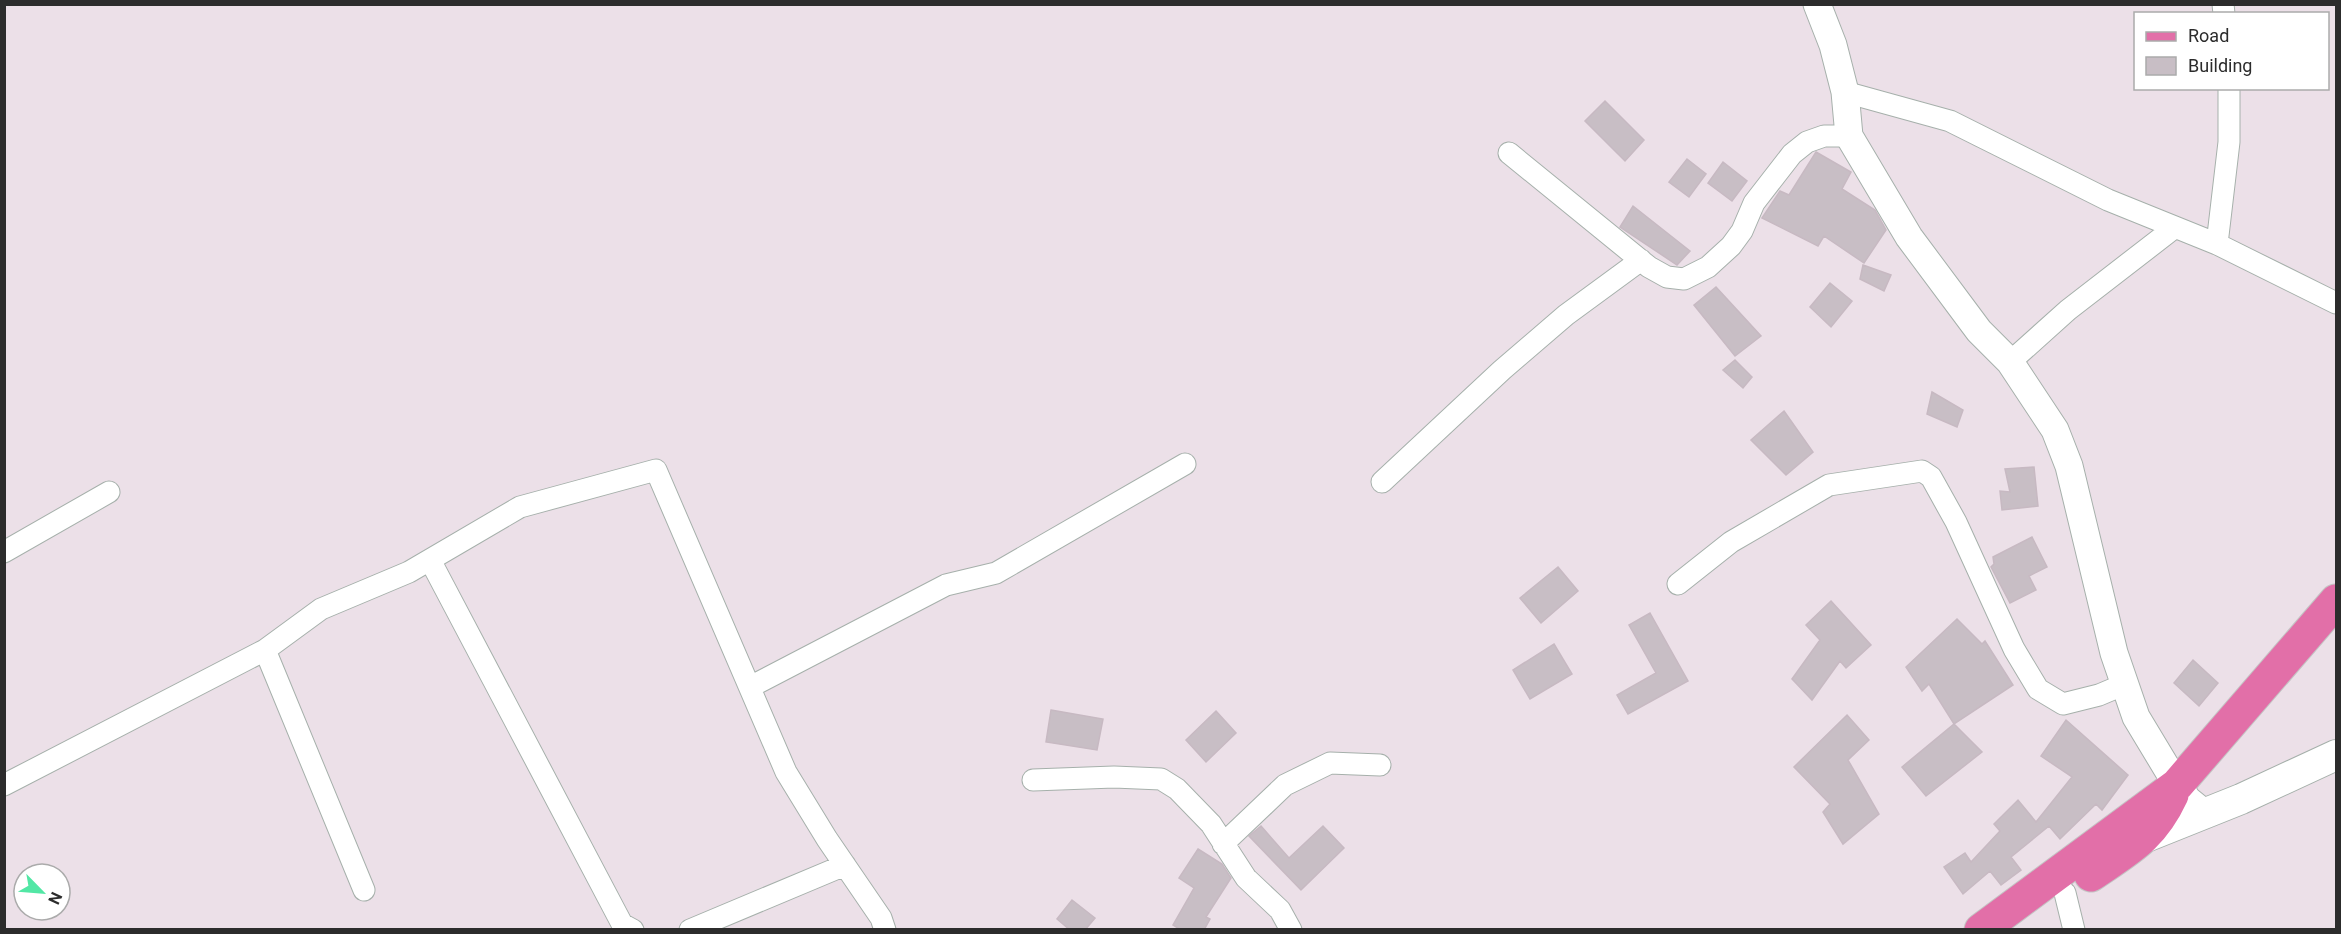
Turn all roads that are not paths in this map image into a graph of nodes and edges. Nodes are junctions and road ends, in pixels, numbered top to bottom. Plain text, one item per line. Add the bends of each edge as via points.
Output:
1 (1817, 4) edge
2 (2229, 90) edge
3 (1845, 92) junction
4 (1849, 136) junction
5 (1509, 153) dead end
6 (2175, 228) junction
7 (2217, 244) junction
8 (1641, 260) junction
9 (2337, 303) edge
10 (2010, 362) junction
11 (1185, 465) dead end
12 (1382, 482) dead end
13 (109, 492) dead end
14 (4, 552) edge
15 (430, 560) junction
16 (1678, 584) dead end
17 (2337, 601) edge
18 (265, 650) junction
19 (2125, 684) junction
20 (750, 687) junction
21 (2337, 756) edge
22 (1380, 765) dead end
23 (1032, 780) dead end
24 (4, 785) edge
25 (2177, 785) junction
26 (2204, 813) junction
27 (2146, 837) junction
28 (1223, 844) junction
29 (845, 866) junction
30 (363, 890) dead end
31 (2065, 894) junction
32 (633, 930) edge
33 (690, 930) edge
34 (885, 930) edge
35 (1291, 930) edge
36 (1981, 930) edge
37 (2014, 930) edge
38 (2074, 930) edge

1 - 3 street
2 - 7 street via 2229,142
3 - 4 street
3 - 6 street via 1950,121 2108,200
4 - 8 street via 1824,136 1807,142 1792,154 1754,203 1731,246 1708,267 1684,279 1667,277
4 - 10 street via 1909,237 1979,331
5 - 8 street
6 - 7 street
6 - 10 street via 2068,310
7 - 9 street
8 - 12 street via 1566,315
10 - 19 street via 2055,429 2069,466 2104,616
11 - 20 street via 996,573 946,585
13 - 14 street
15 - 18 street via 321,609
15 - 20 street via 520,507 656,470
15 - 32 street via 622,924
16 - 19 street via 1731,542 1829,485 1922,471 1931,477 1956,522 2014,649 2038,689 2063,704
17 - 25 main road
18 - 24 street
18 - 30 street
19 - 25 street via 2136,717
20 - 29 street via 786,772
21 - 26 main road
22 - 28 street via 1330,763 1285,785
23 - 28 street via 1161,779 1177,789
25 - 26 street
25 - 27 main road via 2161,819
25 - 36 main road
26 - 27 main road
27 - 31 main road
28 - 35 street via 1246,878 1280,910
29 - 33 street
29 - 34 street
31 - 37 main road
31 - 38 street

